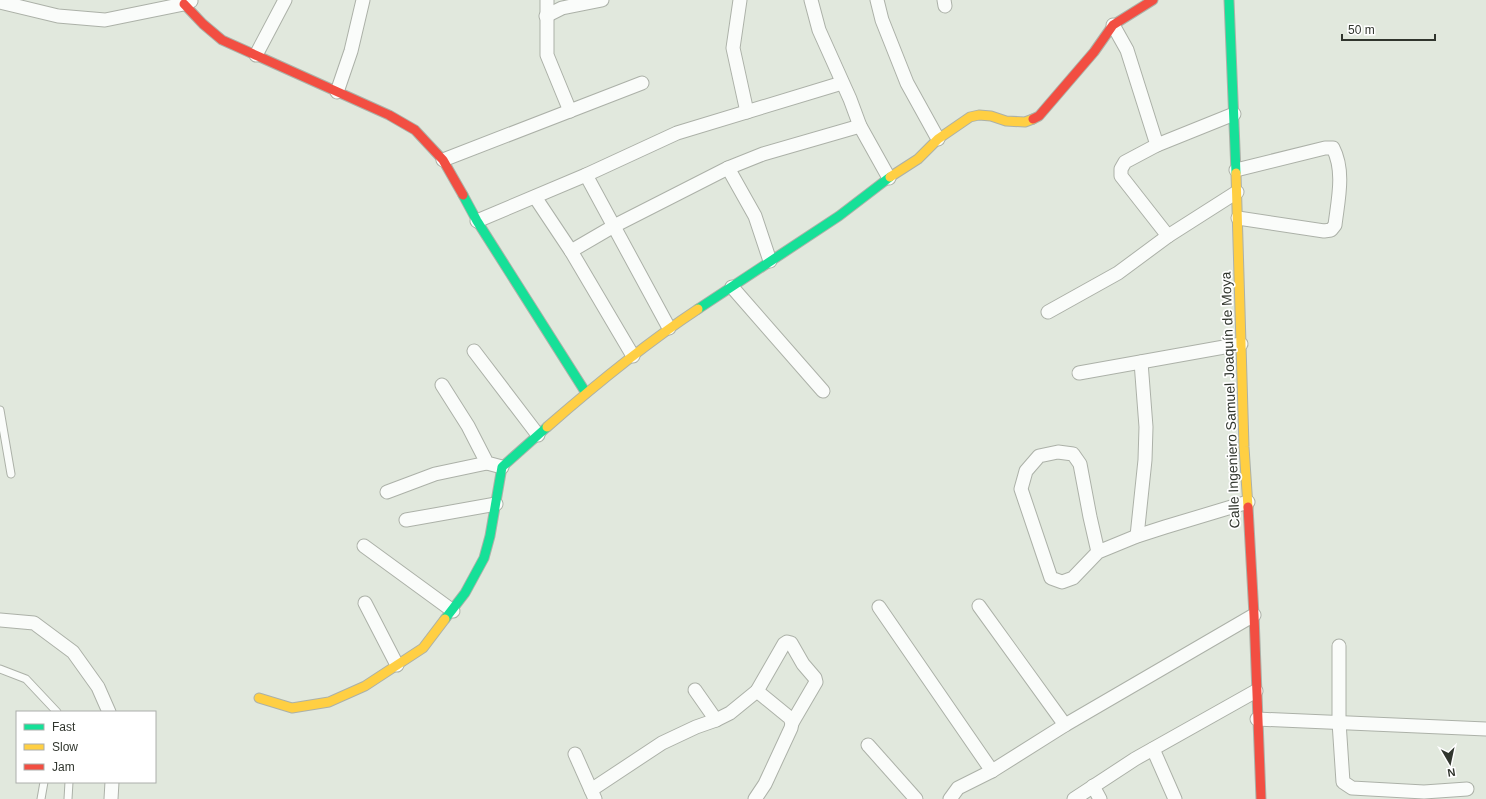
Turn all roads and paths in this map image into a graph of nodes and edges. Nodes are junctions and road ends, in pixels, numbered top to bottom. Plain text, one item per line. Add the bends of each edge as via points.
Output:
1 (285, 0) edge
2 (363, 0) edge
3 (547, 0) edge
4 (602, 0) edge
5 (740, 0) edge
6 (811, 0) edge
7 (877, 0) edge
8 (1153, 0) edge
9 (1228, 0) edge
10 (0, 2) edge
11 (188, 2) edge
12 (546, 16) junction
13 (1112, 25) junction
14 (256, 55) junction
15 (642, 83) dead end
16 (842, 83) junction
17 (337, 92) junction
18 (570, 111) junction
19 (747, 112) junction
20 (1234, 114) junction
21 (860, 126) junction
22 (938, 139) junction
23 (1157, 145) junction
24 (443, 160) junction
25 (728, 168) junction
26 (1236, 170) junction
27 (586, 176) junction
28 (889, 178) junction
29 (1237, 192) junction
30 (534, 197) junction
31 (1238, 218) junction
32 (478, 221) junction
33 (614, 226) junction
34 (1168, 236) junction
35 (570, 251) junction
36 (770, 261) junction
37 (732, 287) junction
38 (1048, 312) dead end
39 (669, 328) junction
40 (1241, 344) junction
41 (474, 351) dead end
42 (633, 356) junction
43 (1141, 362) junction
44 (1079, 373) dead end
45 (442, 385) dead end
46 (823, 391) dead end
47 (586, 393) junction
48 (0, 410) edge
49 (538, 435) junction
50 (487, 463) junction
51 (502, 467) junction
52 (11, 474) dead end
53 (387, 492) dead end
54 (1248, 502) junction
55 (496, 504) junction
56 (406, 520) dead end
57 (1137, 536) junction
58 (364, 546) dead end
59 (1098, 552) junction
60 (365, 603) dead end
61 (980, 606) dead end
62 (879, 607) dead end
63 (452, 611) junction
64 (1254, 615) junction
65 (0, 620) edge
66 (1339, 646) dead end
67 (397, 665) junction
68 (0, 669) edge
69 (695, 690) dead end
70 (757, 691) junction
71 (1256, 691) junction
72 (259, 698) dead end
73 (56, 711) edge
74 (110, 711) edge
75 (1257, 719) junction
76 (716, 720) junction
77 (1339, 722) junction
78 (792, 723) junction
79 (1064, 725) junction
80 (1486, 729) edge
81 (868, 745) dead end
82 (1153, 749) junction
83 (575, 754) dead end
84 (992, 771) junction
85 (44, 783) edge
86 (69, 783) edge
87 (112, 783) edge
88 (1093, 786) junction
89 (1467, 789) dead end
90 (593, 794) edge
91 (41, 799) edge
92 (68, 799) edge
93 (111, 799) edge
94 (755, 799) edge
95 (916, 799) edge
96 (950, 799) edge
97 (1074, 799) edge
98 (1100, 799) edge
99 (1175, 799) edge
100 (1261, 799) edge

1 - 14 street
2 - 17 street via 351,51
3 - 12 street
4 - 12 street via 562,8
5 - 19 street via 733,48
6 - 16 street via 819,30
7 - 22 street via 882,20 907,83
8 - 13 street
9 - 20 street, Calle Ingeniero Samuel Joaquín de Moya
10 - 11 street via 58,16 105,20
11 - 14 street via 203,24 222,40
12 - 18 street via 547,55
13 - 22 street via 1094,52 1039,116 1025,122 1006,121 991,116 970,117
13 - 23 street via 1127,50
14 - 17 street
15 - 18 street
16 - 19 street
16 - 21 street
17 - 24 street via 389,115 415,130
18 - 24 street
19 - 27 street via 677,133
20 - 23 street
20 - 26 street, Calle Ingeniero Samuel Joaquín de Moya
21 - 25 street via 763,154
21 - 28 street
22 - 28 street via 918,159
23 - 34 street via 1125,162 1121,176
24 - 32 street
25 - 33 street
25 - 36 street via 755,216
26 - 29 street, Calle Ingeniero Samuel Joaquín de Moya
26 - 31 street via 1333,148 1337,157 1340,181 1335,225 1330,230
27 - 30 street
27 - 33 street
28 - 36 street via 839,216
29 - 31 street, Calle Ingeniero Samuel Joaquín de Moya
29 - 34 street
30 - 32 street
30 - 35 street
31 - 40 street, Calle Ingeniero Samuel Joaquín de Moya
32 - 47 street
33 - 35 street
33 - 39 street
34 - 38 street via 1118,273
35 - 42 street
36 - 37 street
37 - 39 street
37 - 46 street
39 - 42 street
40 - 43 street
40 - 54 street, Calle Ingeniero Samuel Joaquín de Moya
41 - 49 street
42 - 47 street
43 - 44 street
43 - 57 street via 1146,427
45 - 50 street via 468,426
47 - 49 street
48 - 52 lane
49 - 51 street
50 - 51 street
50 - 53 street via 435,474
51 - 55 street
54 - 57 street
54 - 64 street, Calle Ingeniero Samuel Joaquín de Moya
55 - 56 street
55 - 63 street via 484,558
57 - 59 street
58 - 63 street
59 - 59 street via 1073,578 1062,582 1051,578 1020,488 1026,471 1039,456 1058,452 1073,454 1080,464
60 - 67 street
61 - 79 street
62 - 84 street
63 - 67 street via 423,648
64 - 71 street, Calle Ingeniero Samuel Joaquín de Moya
64 - 79 street
65 - 74 street via 34,623 73,652 98,687
66 - 77 street
67 - 72 street via 365,686 329,702 292,708
68 - 73 lane via 26,679
69 - 76 street
70 - 76 street via 730,713
70 - 78 street via 790,718
70 - 78 street via 784,644 791,643 816,682
71 - 75 street, Calle Ingeniero Samuel Joaquín de Moya
71 - 82 street
75 - 77 street
75 - 100 street, Calle Ingeniero Samuel Joaquín de Moya
76 - 90 street via 662,743
77 - 80 street
77 - 89 street via 1343,782 1352,788 1424,792
78 - 94 street via 765,784
79 - 84 street
81 - 95 street
82 - 88 street
82 - 99 street
83 - 90 street
84 - 96 street via 958,788
85 - 91 lane
86 - 92 lane
87 - 93 street
88 - 97 street
88 - 98 street

